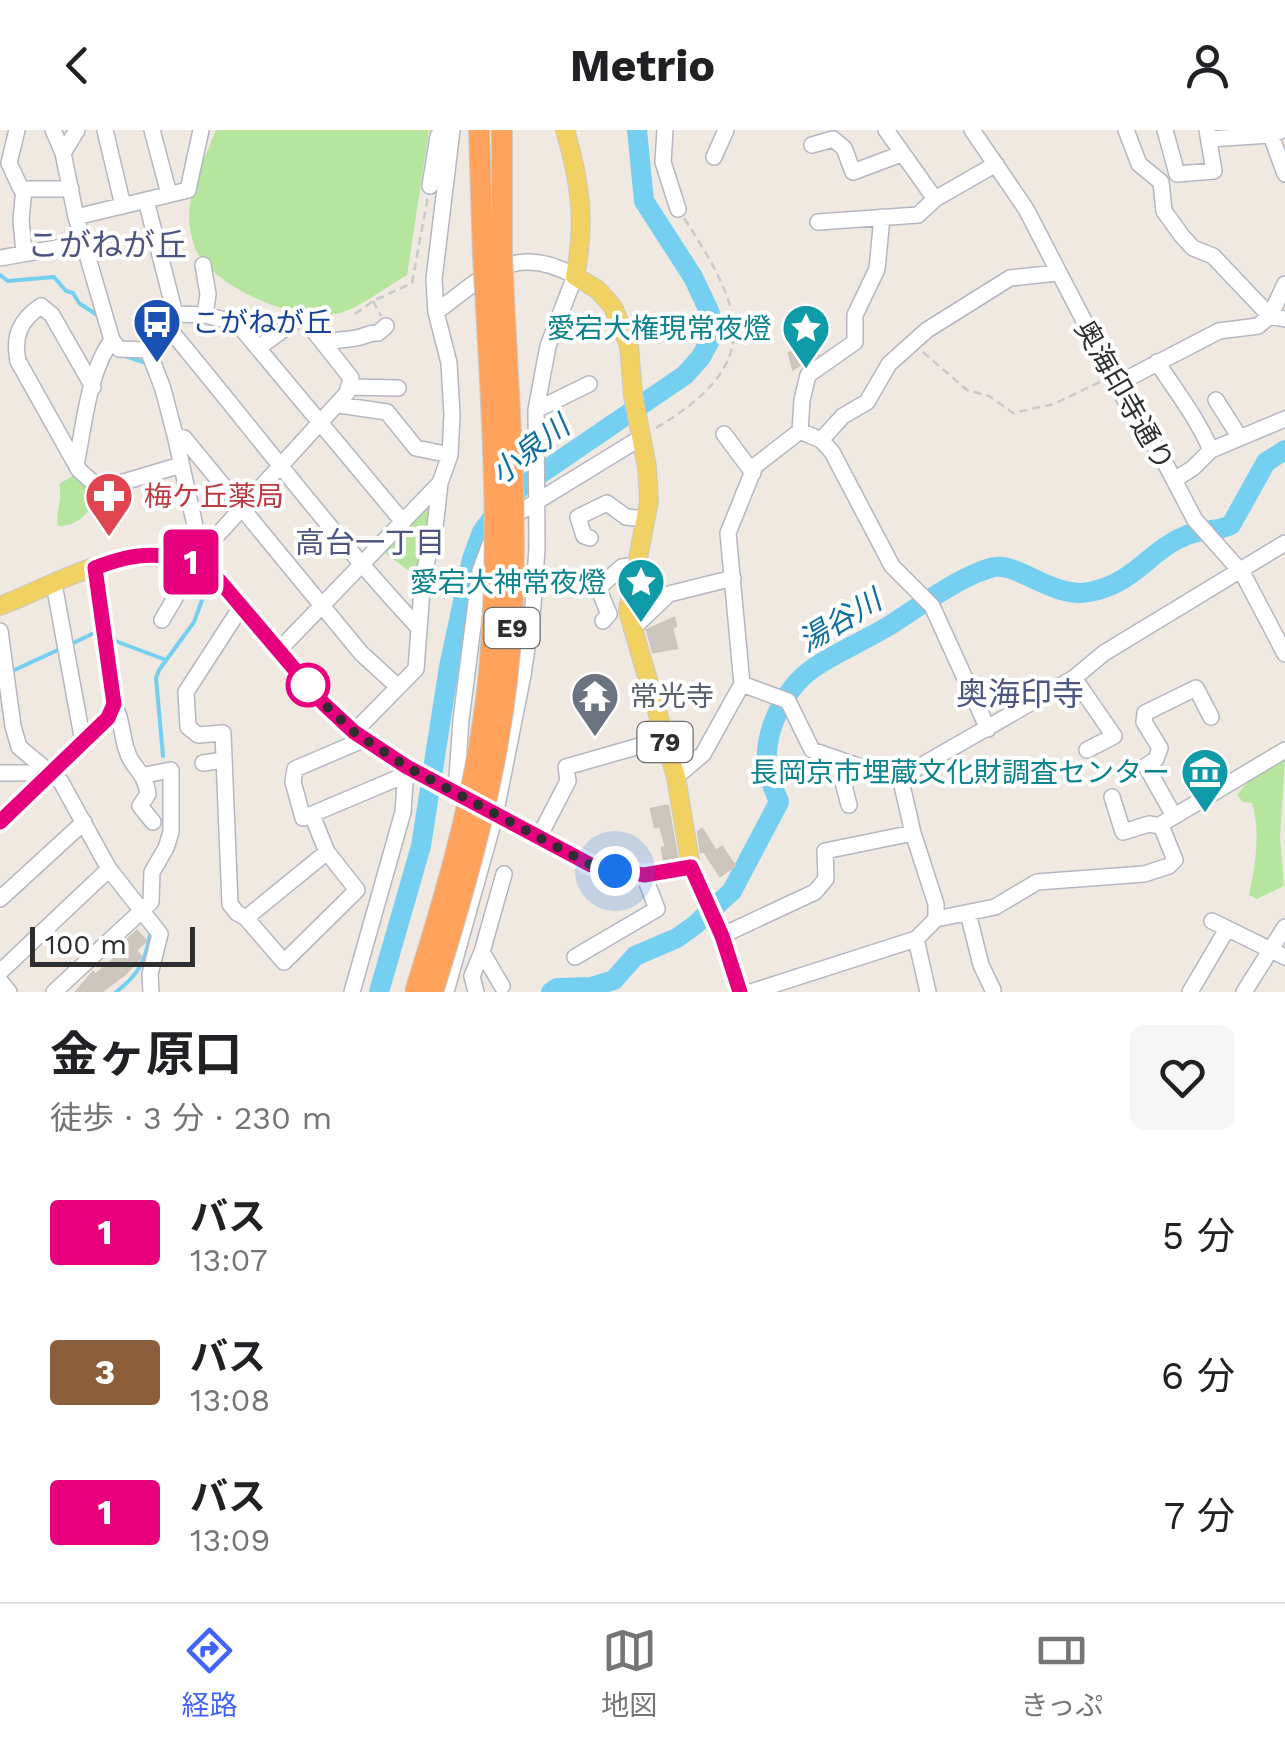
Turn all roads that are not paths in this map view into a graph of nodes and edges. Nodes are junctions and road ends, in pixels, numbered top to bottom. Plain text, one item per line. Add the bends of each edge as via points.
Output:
1 (16, 130) edge
2 (104, 130) edge
3 (152, 130) edge
4 (201, 130) edge
5 (444, 130) edge
6 (452, 130) edge
7 (479, 130) edge
8 (502, 130) edge
9 (565, 130) edge
10 (666, 130) edge
11 (726, 130) edge
12 (886, 130) edge
13 (972, 130) edge
14 (1126, 130) edge
15 (1165, 130) edge
16 (1274, 132) edge
17 (1208, 134) edge
18 (64, 144) edge
19 (812, 145) dead end
20 (901, 154) junction
21 (714, 157) dead end
22 (996, 164) junction
23 (1285, 174) edge
24 (430, 186) road end
25 (24, 188) junction
26 (66, 189) junction
27 (169, 194) junction
28 (935, 199) junction
29 (146, 200) junction
30 (123, 206) junction
31 (678, 209) road end
32 (76, 217) junction
33 (882, 217) junction
34 (818, 222) dead end
35 (81, 244) junction
36 (24, 252) junction
37 (492, 256) junction
38 (0, 258) edge
39 (203, 265) dead end
40 (1058, 273) junction
41 (575, 276) junction
42 (1285, 284) edge
43 (436, 312) junction
44 (205, 315) junction
45 (1277, 317) edge
46 (170, 319) junction
47 (386, 326) dead end
48 (111, 343) junction
49 (326, 346) junction
50 (258, 348) junction
51 (152, 361) junction
52 (1157, 362) junction
53 (1115, 380) junction
54 (589, 384) dead end
55 (93, 387) junction
56 (348, 387) junction
57 (398, 388) dead end
58 (340, 404) junction
59 (1223, 405) dead end
60 (536, 410) junction
61 (1285, 419) edge
62 (321, 424) junction
63 (800, 430) junction
64 (724, 434) dead end
65 (176, 435) junction
66 (642, 435) junction
67 (1240, 438) junction
68 (821, 440) junction
69 (1211, 450) junction
70 (450, 454) junction
71 (181, 465) junction
72 (282, 465) junction
73 (76, 466) junction
74 (753, 473) junction
75 (1174, 480) junction
76 (440, 482) junction
77 (538, 498) junction
78 (242, 508) junction
79 (646, 519) junction
80 (403, 522) junction
81 (590, 538) dead end
82 (1285, 543) edge
83 (198, 558) junction
84 (360, 566) junction
85 (636, 566) junction
86 (95, 568) junction
87 (1240, 571) junction
88 (733, 578) junction
89 (54, 584) junction
90 (0, 606) edge
91 (322, 606) junction
92 (241, 607) junction
93 (162, 620) dead end
94 (603, 621) dead end
95 (419, 628) junction
96 (632, 629) junction
97 (0, 631) edge
98 (278, 651) junction
99 (1285, 654) edge
100 (1074, 678) junction
101 (742, 684) junction
102 (398, 686) junction
103 (114, 704) junction
104 (1211, 717) dead end
105 (988, 728) junction
106 (360, 736) junction
107 (664, 739) junction
108 (83, 742) junction
109 (1087, 750) dead end
110 (1285, 750) edge
111 (838, 759) junction
112 (224, 760) junction
113 (204, 763) dead end
114 (409, 771) junction
115 (0, 773) edge
116 (51, 773) junction
117 (145, 776) junction
118 (676, 776) junction
119 (901, 781) junction
120 (452, 790) junction
121 (1111, 798) dead end
122 (848, 806) dead end
123 (312, 814) junction
124 (495, 816) junction
125 (1168, 821) junction
126 (0, 822) edge
127 (84, 822) junction
128 (153, 822) dead end
129 (912, 834) junction
130 (539, 837) junction
131 (328, 852) junction
132 (691, 867) junction
133 (110, 869) junction
134 (504, 874) dead end
135 (644, 875) junction
136 (0, 899) edge
137 (144, 910) junction
138 (968, 912) junction
139 (246, 918) junction
140 (936, 919) junction
141 (1212, 921) dead end
142 (1285, 927) edge
143 (1227, 929) junction
144 (722, 936) junction
145 (916, 939) junction
146 (482, 952) junction
147 (1278, 954) edge
148 (575, 958) dead end
149 (0, 972) edge
150 (0, 982) edge
151 (502, 986) dead end
152 (1194, 987) edge
153 (994, 990) edge
154 (10, 992) edge
155 (54, 992) edge
156 (151, 992) edge
157 (352, 992) edge
158 (415, 992) edge
159 (433, 992) edge
160 (446, 992) edge
161 (476, 992) edge
162 (740, 992) edge
163 (751, 992) edge
164 (928, 992) edge
165 (1214, 992) edge
166 (1244, 992) edge

1 - 25 street via 9,163
2 - 30 street
3 - 27 street
4 - 27 street via 188,190
5 - 24 street
6 - 43 street
7 - 37 highway, E9
8 - 37 highway, E9
9 - 41 main road via 582,199
10 - 31 street via 663,162
11 - 21 street
12 - 20 street
13 - 22 street, 奥海印寺通り
14 - 45 street via 1139,164 1161,182 1164,211 1182,236
15 - 17 street via 1178,174 1214,171
16 - 17 street
16 - 23 street
18 - 26 street
19 - 20 street via 833,139 854,172
20 - 28 street
22 - 28 street
22 - 40 street, 奥海印寺通り
25 - 26 street
25 - 36 street
26 - 32 street
27 - 29 street
28 - 33 street via 918,216
29 - 30 street
29 - 46 street
30 - 32 street
32 - 35 street
33 - 34 street
33 - 63 street via 877,269 855,315 855,342 808,375
35 - 36 street
35 - 48 street
36 - 38 street
37 - 158 highway, E9, bridge via 494,603 488,685 464,818
37 - 159 highway, E9, bridge via 512,477 512,622 495,760
39 - 44 street
40 - 53 street, 奥海印寺通り
40 - 68 street via 1010,278 927,330 889,364 867,402
41 - 43 street via 547,264 512,263 488,271
41 - 60 street via 548,346
41 - 66 main road, 79 via 598,290 622,326
42 - 45 street
43 - 70 street via 449,363
44 - 46 street
44 - 50 street via 237,323
45 - 52 street via 1218,331
46 - 51 street via 155,334
46 - 72 street
47 - 49 street
48 - 51 street
48 - 55 street
49 - 50 street via 298,319
49 - 56 street via 351,378
50 - 62 street
51 - 65 street
52 - 53 street
52 - 69 street
53 - 75 street, 奥海印寺通り
54 - 60 street
55 - 73 street
55 - 73 street via 52,315 41,306 23,318 14,344 18,361
56 - 57 street
56 - 58 street
58 - 62 street
58 - 70 street via 388,412 416,448
59 - 67 street
60 - 77 street
61 - 67 street
62 - 72 street
62 - 80 street
63 - 68 street
63 - 74 street
64 - 74 street
65 - 71 street
65 - 78 street
66 - 77 street
66 - 79 main road, 79
67 - 69 street
68 - 105 street via 892,566 930,601
69 - 75 street
70 - 76 street
71 - 73 street via 100,489
71 - 83 street
72 - 78 street
72 - 84 street
74 - 88 street via 728,532
75 - 87 street, 奥海印寺通り
76 - 80 street
76 - 95 street
77 - 120 street via 504,523 480,571
77 - 124 street via 533,606
78 - 83 street
78 - 91 street
79 - 81 street via 626,517 607,503 578,517
79 - 85 main road, 79
80 - 84 street
82 - 87 street
83 - 86 main road via 126,556
83 - 92 main road
83 - 93 street
84 - 91 street
84 - 95 street
85 - 94 street via 622,567 598,588 608,614
85 - 96 main road, 79 via 628,610
86 - 89 main road
86 - 103 street
87 - 99 street, 奥海印寺通り
87 - 100 street
88 - 96 street via 669,594
88 - 101 street
89 - 90 main road
89 - 108 street
91 - 98 street
91 - 102 street
92 - 98 main road
92 - 112 street via 186,692 188,727 198,735 222,732
95 - 102 street via 416,669
96 - 107 main road, 79
97 - 116 street via 19,746
98 - 106 main road
100 - 105 street
100 - 109 street via 1114,736
101 - 111 street via 784,699 812,750
101 - 118 street via 703,754
102 - 106 street
103 - 108 street
103 - 117 street via 127,755
104 - 125 street via 1196,688 1145,714 1160,748 1146,766
105 - 119 street
106 - 114 main road
106 - 123 street via 295,769 303,818
107 - 118 main road, 79
107 - 130 street via 566,766 568,781
108 - 116 street
110 - 125 street
111 - 119 street
111 - 122 street
112 - 113 street
112 - 139 street via 230,904
114 - 120 main road
114 - 123 street
114 - 157 street
115 - 116 street
116 - 126 street
116 - 127 street
117 - 128 street via 148,794 140,806
117 - 137 street via 171,770 174,812
118 - 132 main road, 79
119 - 129 street
120 - 124 main road
121 - 125 street via 1123,832
123 - 131 street
124 - 130 main road
124 - 160 street
125 - 138 street via 1175,860 1170,866 1144,874 1044,880 995,907
127 - 133 street
127 - 136 street
129 - 140 street
129 - 144 street via 825,850 826,879 815,892
130 - 135 main road via 591,865
131 - 139 street
131 - 139 street via 357,890 284,962
132 - 135 main road
132 - 144 main road, 79
133 - 137 street
133 - 149 street
134 - 146 street
135 - 148 street via 657,909
137 - 155 street
137 - 156 street via 160,934
138 - 140 street
138 - 153 street
140 - 145 street
141 - 143 street
142 - 147 street
143 - 147 street
143 - 152 street
144 - 162 main road, 79
145 - 163 street
145 - 164 street
146 - 151 street
146 - 161 street via 472,976
147 - 166 street
150 - 154 street
152 - 165 street

